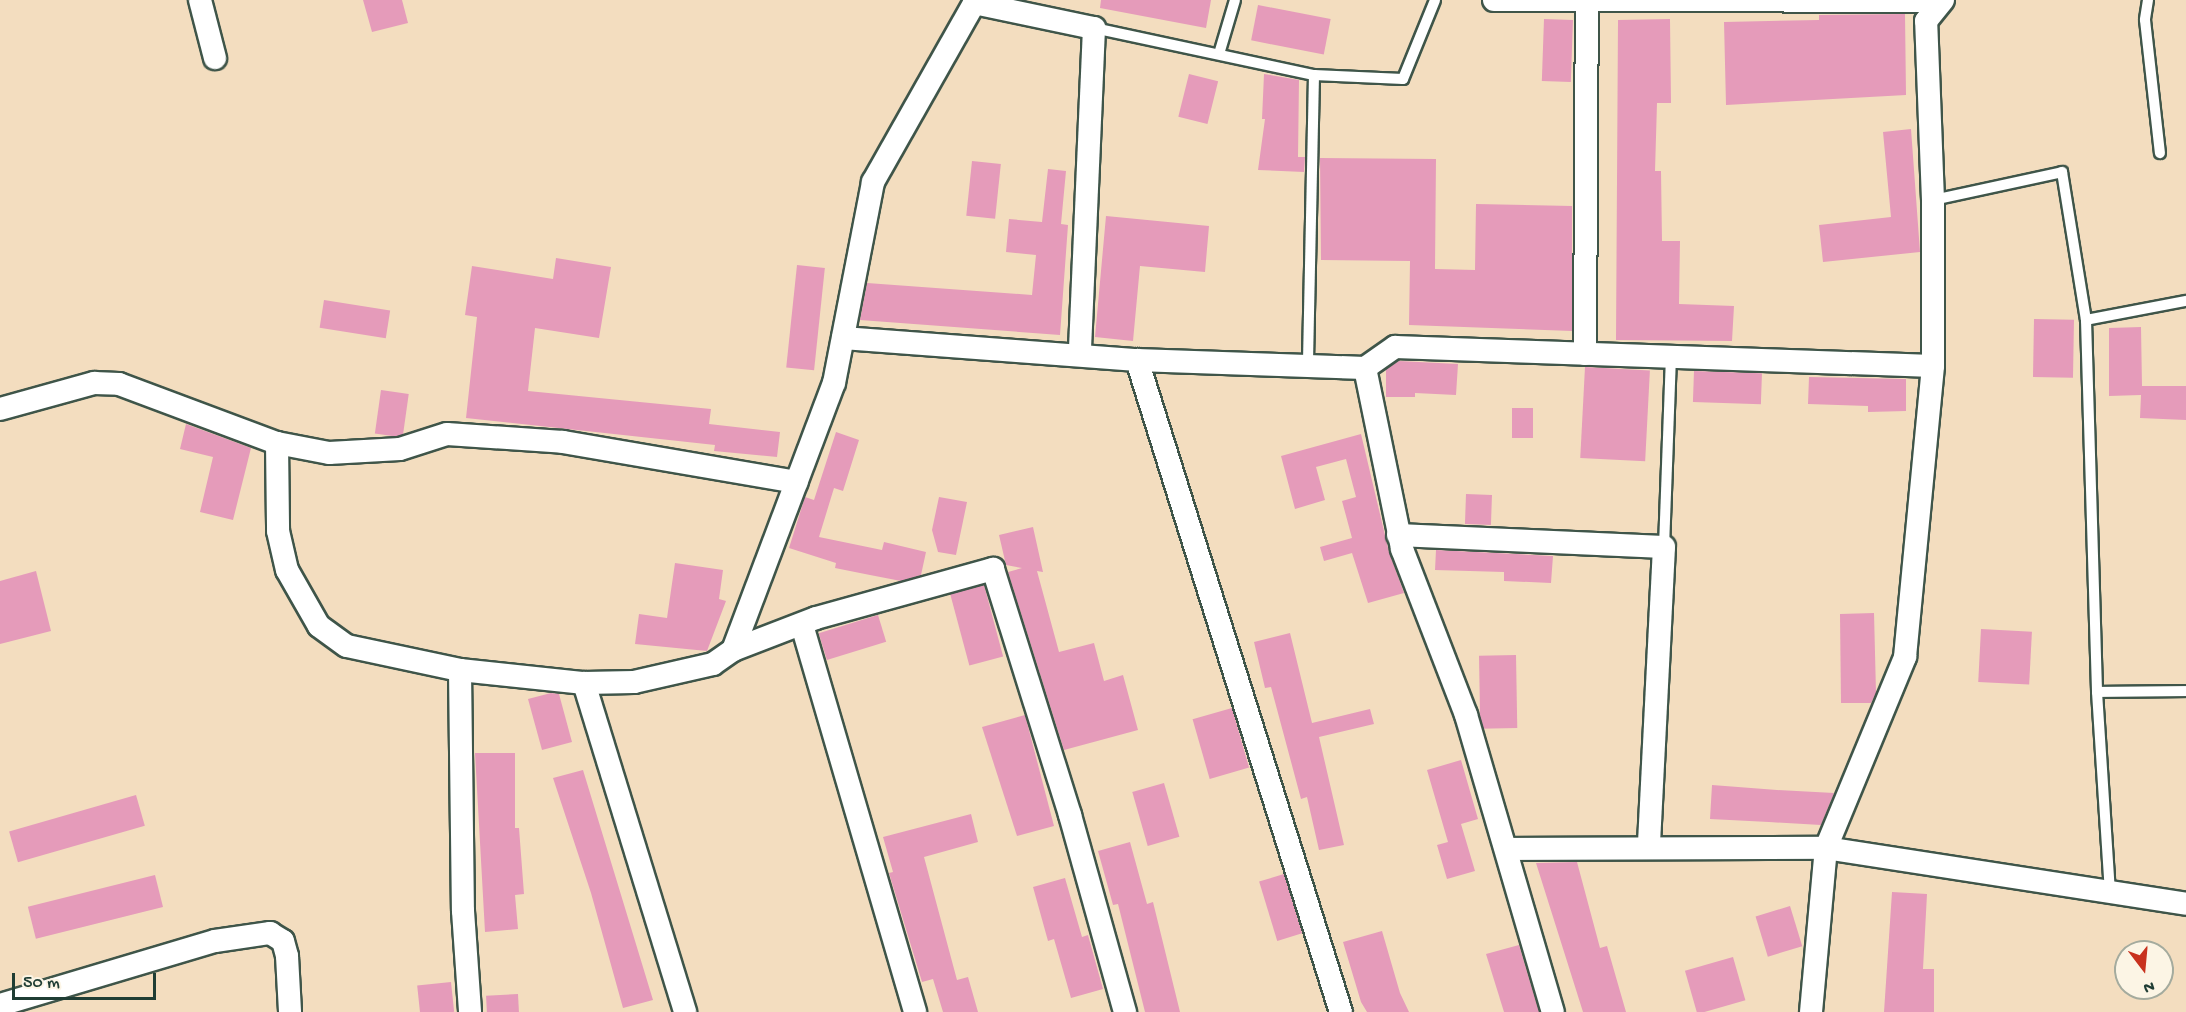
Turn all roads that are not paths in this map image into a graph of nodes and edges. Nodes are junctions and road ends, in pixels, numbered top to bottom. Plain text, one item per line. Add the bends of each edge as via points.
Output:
1 (200, 0) edge
2 (1235, 0) edge
3 (1435, 0) edge
4 (1494, 0) edge
5 (2148, 0) edge
6 (1587, 1) edge
7 (1942, 1) edge
8 (975, 2) edge
9 (1094, 28) junction
10 (1219, 54) junction
11 (215, 58) dead end
12 (1314, 75) junction
13 (2160, 153) dead end
14 (1932, 200) junction
15 (2186, 301) edge
16 (2086, 320) junction
17 (843, 338) junction
18 (1585, 354) junction
19 (1080, 355) junction
20 (1671, 357) junction
21 (1137, 360) junction
22 (1308, 366) junction
23 (1932, 366) junction
24 (1365, 368) junction
25 (0, 410) edge
26 (277, 443) junction
27 (796, 482) junction
28 (1398, 536) junction
29 (1664, 547) junction
30 (802, 625) junction
31 (733, 650) junction
32 (459, 670) junction
33 (584, 683) junction
34 (2186, 691) edge
35 (2097, 692) junction
36 (1649, 847) junction
37 (1826, 848) junction
38 (1506, 849) junction
39 (2110, 892) junction
40 (2186, 904) edge
41 (0, 1005) edge
42 (290, 1012) edge
43 (470, 1012) edge
44 (685, 1012) edge
45 (915, 1012) edge
46 (1125, 1012) edge
47 (1341, 1012) edge
48 (1553, 1012) edge
49 (1811, 1012) edge

1 - 11 street
2 - 10 lane
3 - 12 lane via 1403,79
4 - 6 street
5 - 13 lane via 2145,20
6 - 7 street
6 - 18 street
7 - 14 street via 1926,21
8 - 9 street
8 - 17 street via 873,182
9 - 10 lane
9 - 19 street
10 - 12 lane
12 - 22 lane
14 - 16 lane via 2062,172
14 - 23 street
15 - 16 lane
16 - 35 lane
17 - 19 street
17 - 27 street via 834,383
18 - 20 street
18 - 24 street via 1395,347
19 - 21 street
20 - 23 street
20 - 29 lane
21 - 22 street
21 - 47 street
22 - 24 street
23 - 37 street via 1905,657
24 - 28 street
25 - 26 street via 94,383 118,384
26 - 27 street via 329,453 400,449 447,434 551,441
26 - 32 street via 278,531 287,570 319,626 347,646
27 - 31 street
28 - 29 street
28 - 38 street via 1466,715
29 - 36 street
30 - 31 street
30 - 45 street
30 - 46 street via 993,568 1070,815
31 - 33 street via 713,664 634,682
32 - 33 street
32 - 43 street via 463,911
33 - 44 street
34 - 35 lane
35 - 39 lane
36 - 37 street
36 - 38 street
37 - 39 street
37 - 49 street
38 - 48 street
39 - 40 street
41 - 42 street via 215,941 270,933 283,941 287,956

